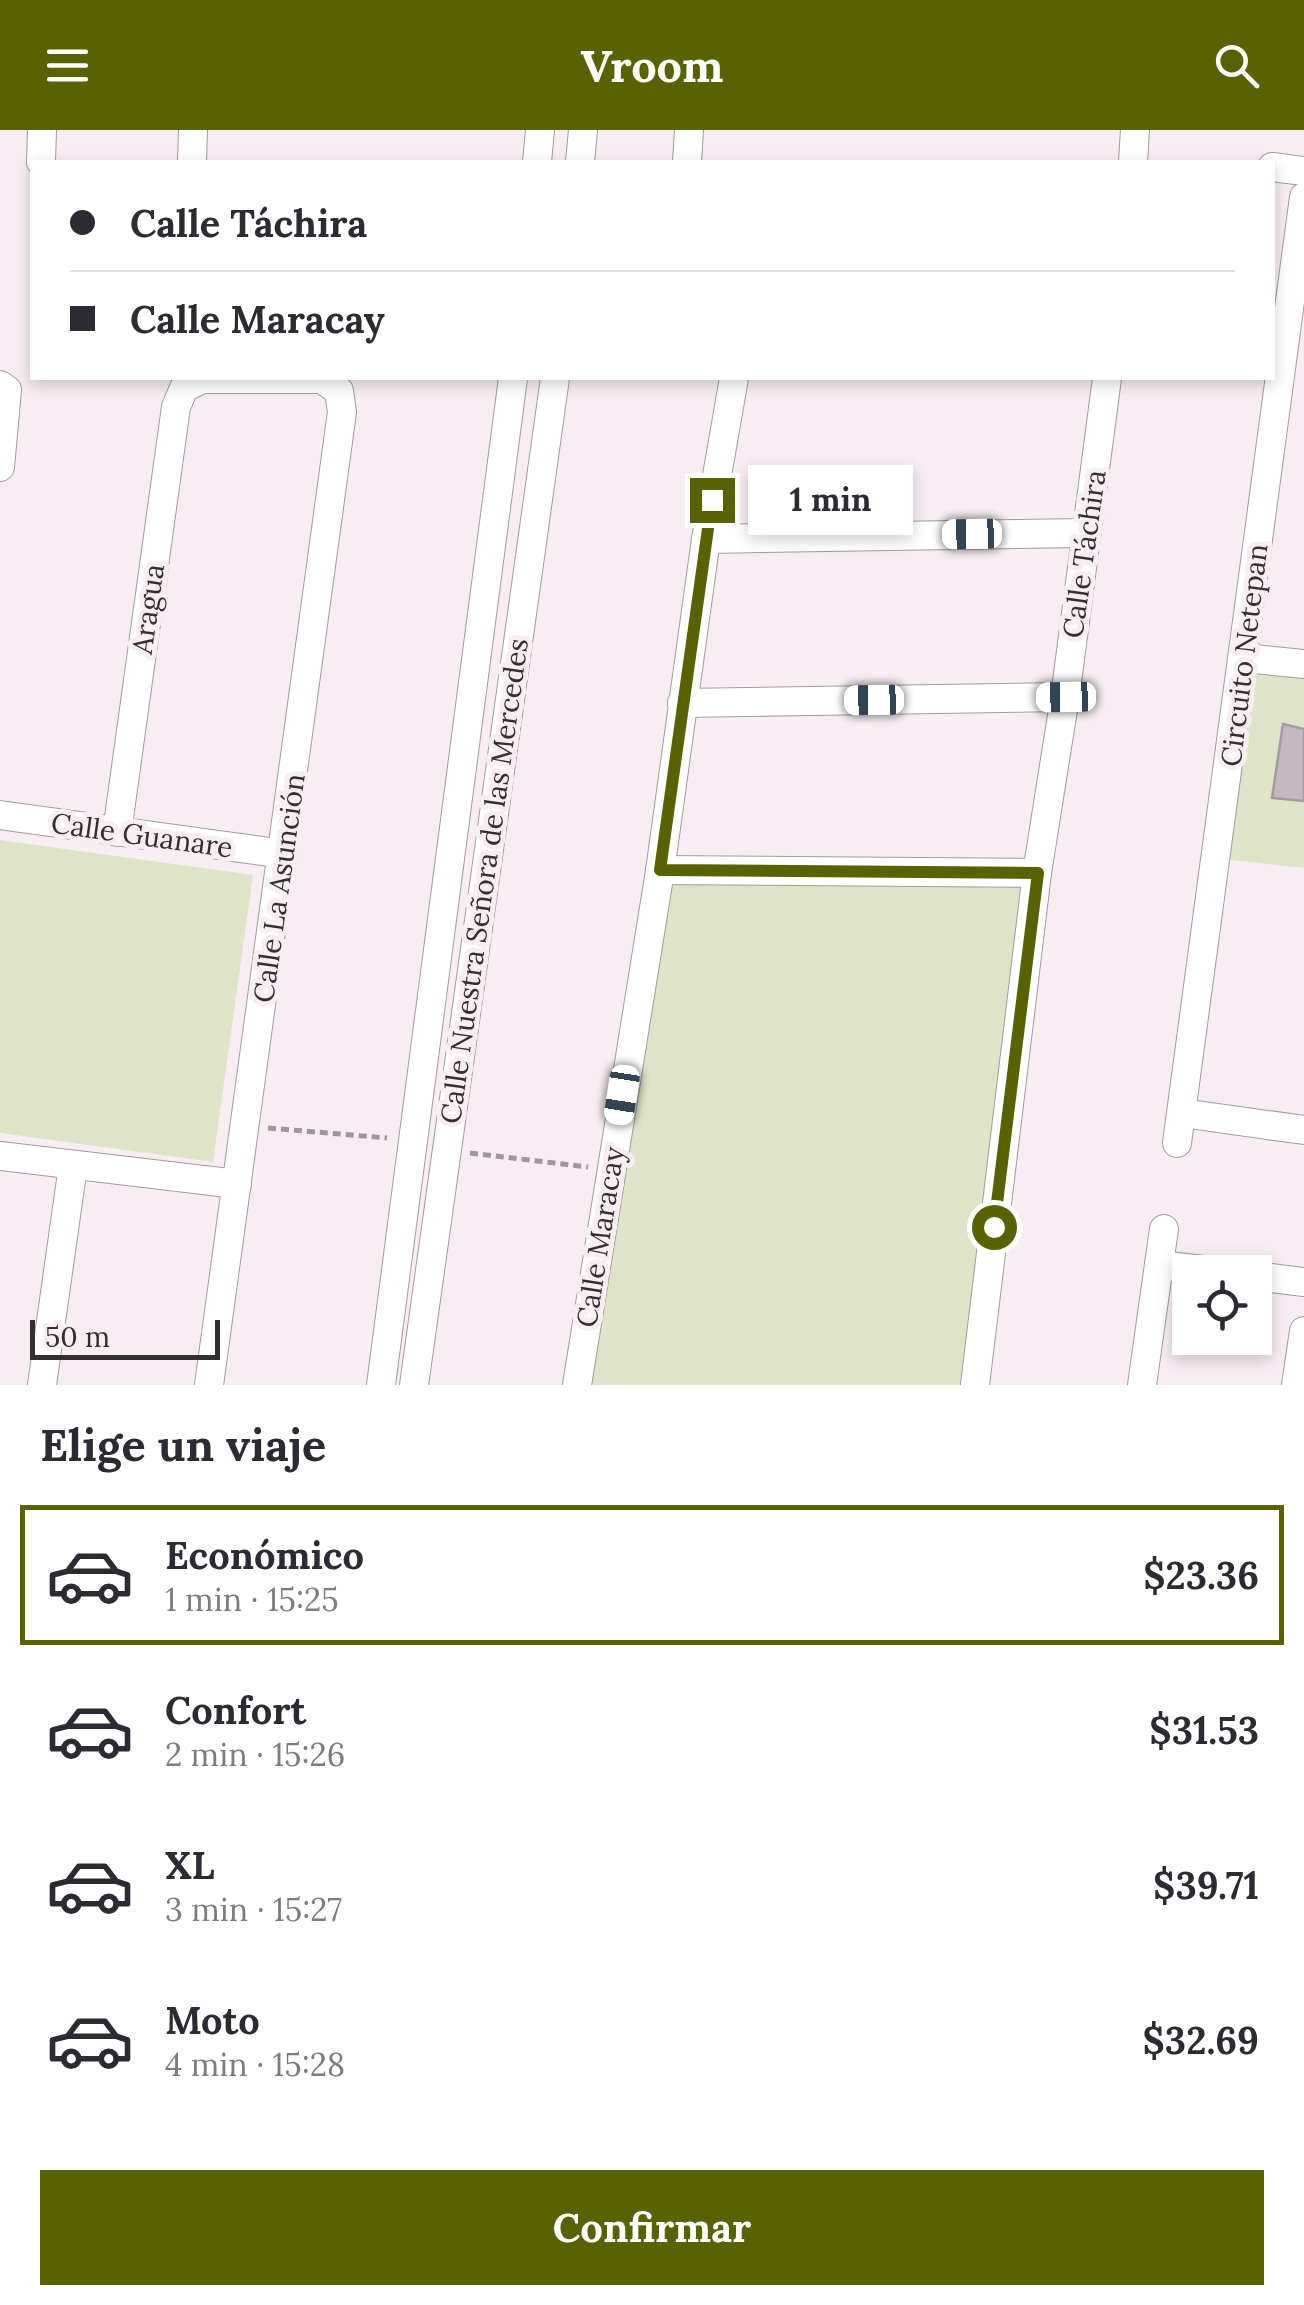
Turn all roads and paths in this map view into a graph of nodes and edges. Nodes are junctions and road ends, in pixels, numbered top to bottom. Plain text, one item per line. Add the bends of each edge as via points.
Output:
1 (42, 130) edge
2 (193, 130) edge
3 (540, 130) edge
4 (583, 130) edge
5 (689, 130) edge
6 (1135, 130) edge
7 (41, 160) edge
8 (192, 160) edge
9 (537, 160) edge
10 (580, 160) edge
11 (687, 160) edge
12 (1133, 160) edge
13 (1275, 167) edge
14 (1304, 170) edge
15 (1304, 197) edge
16 (200, 380) edge
17 (323, 380) edge
18 (513, 380) edge
19 (554, 380) edge
20 (733, 380) edge
21 (1106, 380) edge
22 (3, 388) edge
23 (339, 391) joint
24 (0, 468) edge
25 (1086, 533) junction
26 (706, 538) junction
27 (1244, 658) junction
28 (1304, 664) edge
29 (1066, 697) junction
30 (682, 703) junction
31 (0, 815) edge
32 (117, 832) junction
33 (284, 854) junction
34 (660, 870) junction
35 (1038, 873) junction
36 (1182, 1113) junction
37 (246, 1126) junction
38 (1304, 1130) edge
39 (415, 1140) junction
40 (1177, 1143) dead end
41 (447, 1150) junction
42 (0, 1156) edge
43 (73, 1166) junction
44 (610, 1170) junction
45 (237, 1184) junction
46 (1164, 1229) dead end
47 (1159, 1266) junction
48 (1172, 1267) edge
49 (1272, 1278) edge
50 (1304, 1282) edge
51 (1304, 1331) edge
52 (42, 1385) edge
53 (208, 1385) edge
54 (382, 1385) edge
55 (414, 1385) edge
56 (577, 1385) edge
57 (975, 1385) edge
58 (1142, 1385) edge
59 (1296, 1385) edge

1 - 7 street
2 - 8 street
3 - 9 street
4 - 10 street
5 - 11 street
6 - 12 street
13 - 14 street
15 - 27 street, Circuito Netepan
16 - 32 street, Aragua via 184,388 176,407
17 - 23 street, Aragua
18 - 39 street, Calle Nuestra Señora de las Mercedes
19 - 41 street, Calle Nuestra Señora de las Mercedes
20 - 26 street, Calle Maracay
21 - 25 street, Calle Táchira
22 - 24 street
23 - 33 street, Calle La Asunción via 342,412
25 - 26 street
25 - 29 street, Calle Táchira
26 - 30 street, Calle Maracay
27 - 28 street
27 - 36 street, Circuito Netepan
29 - 30 street
29 - 35 street, Calle Táchira
30 - 34 street, Calle Maracay
31 - 32 street, Calle Guanare
32 - 33 street, Calle Guanare
33 - 37 street, Calle La Asunción
34 - 35 street
34 - 44 street, Calle Maracay
35 - 57 street, Calle Táchira
36 - 38 street
36 - 40 street, Circuito Netepan
37 - 39 path
37 - 45 street, Calle La Asunción
39 - 41 street
39 - 54 street, Calle Nuestra Señora de las Mercedes
41 - 44 path
41 - 55 street, Calle Nuestra Señora de las Mercedes
42 - 43 street
43 - 45 street
43 - 52 street
44 - 56 street, Calle Maracay
45 - 53 street, Calle La Asunción
46 - 47 street
47 - 48 street
47 - 58 street
49 - 50 street
51 - 59 street

